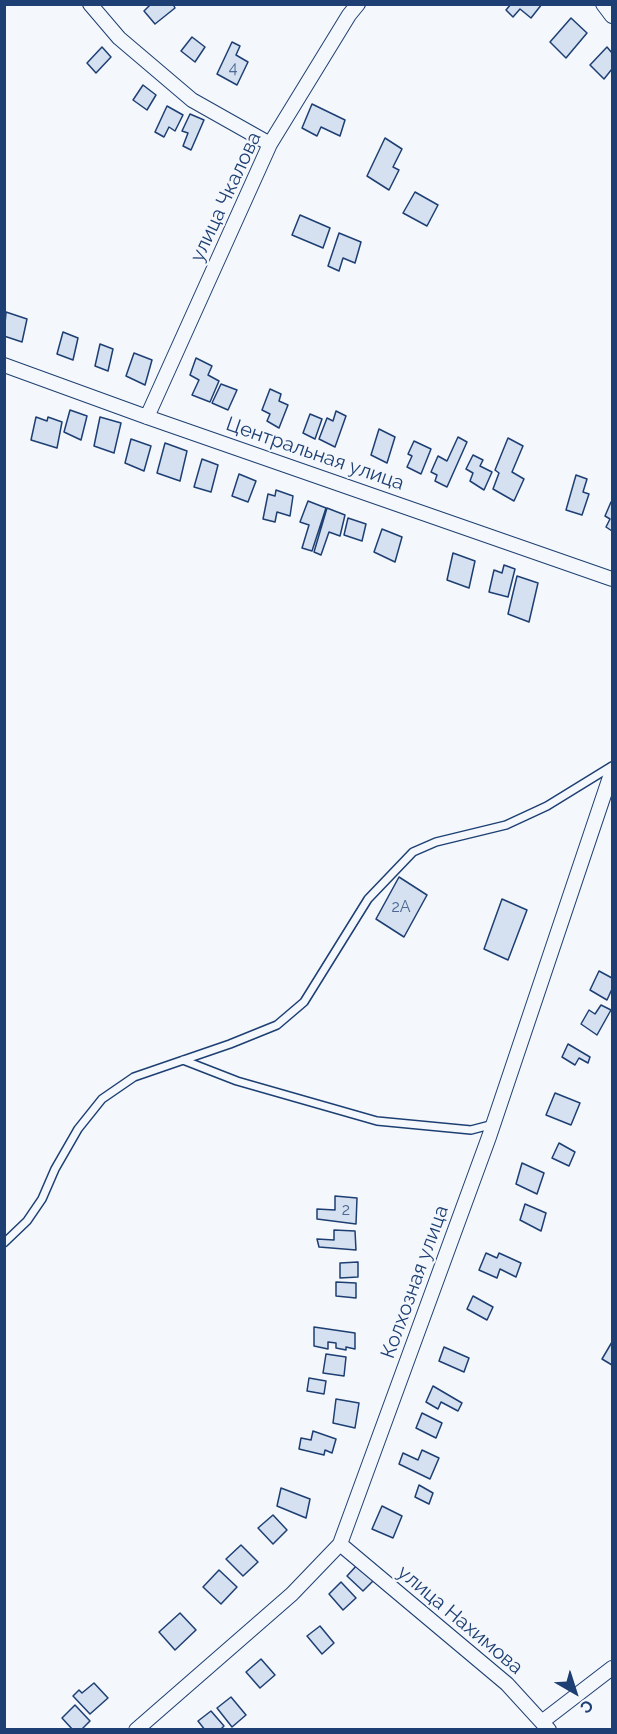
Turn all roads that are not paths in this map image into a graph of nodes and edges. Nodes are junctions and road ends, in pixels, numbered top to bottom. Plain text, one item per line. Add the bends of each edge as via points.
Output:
1 (90, 4) edge
2 (358, 4) edge
3 (603, 4) edge
4 (612, 16) edge
5 (270, 144) junction
6 (4, 365) edge
7 (147, 417) junction
8 (612, 579) edge
9 (612, 766) edge
10 (612, 771) edge
11 (182, 1060) junction
12 (494, 1124) junction
13 (4, 1243) edge
14 (340, 1544) junction
15 (612, 1668) edge
16 (546, 1725) edge
17 (136, 1730) edge

1 - 5 street via 119,39 192,100
2 - 5 street, улица Чкалова
3 - 4 street
5 - 7 street, улица Чкалова
6 - 7 street, Центральная улица
7 - 8 street, Центральная улица
9 - 11 lane via 547,806 506,825 436,842 413,852 368,899 304,1002 277,1025
10 - 12 street, Колхозная улица
11 - 12 lane via 237,1081 377,1121 471,1130
11 - 13 lane via 134,1077 102,1099 78,1129 42,1199 27,1221
12 - 14 street, Колхозная улица
14 - 16 street, улица Нахимова via 507,1684
14 - 17 street, Колхозная улица via 292,1594
15 - 16 street

